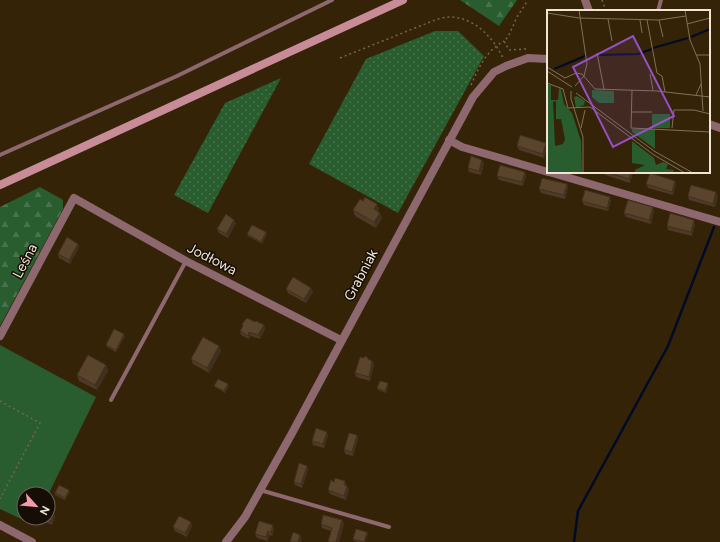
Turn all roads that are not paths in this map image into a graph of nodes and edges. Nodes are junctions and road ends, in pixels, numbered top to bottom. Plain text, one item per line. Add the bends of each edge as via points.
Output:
1 (332, 0) edge
2 (402, 0) edge
3 (584, 0) edge
4 (661, 0) edge
5 (589, 10) edge
6 (658, 10) edge
7 (547, 59) edge
8 (710, 124) edge
9 (720, 128) edge
10 (449, 140) junction
11 (0, 155) edge
12 (547, 171) edge
13 (552, 173) edge
14 (0, 185) edge
15 (74, 198) joint
16 (720, 222) edge
17 (186, 261) junction
18 (0, 336) edge
19 (341, 340) junction
20 (111, 400) dead end
21 (260, 490) junction
22 (0, 526) edge
23 (389, 527) dead end
24 (32, 542) edge
25 (226, 542) edge

1 - 11 lane via 177,76
2 - 14 main road
3 - 5 street
4 - 6 lane
7 - 10 street, Grabniak via 528,58 494,72 473,98
8 - 9 street
10 - 12 street via 462,147
10 - 19 street, Grabniak
13 - 16 street
15 - 17 street, Jodłowa
15 - 18 street, Leśna
17 - 19 street, Jodłowa
17 - 20 lane
19 - 21 street, Grabniak
21 - 23 lane
21 - 25 street, Grabniak via 245,517
22 - 24 street

